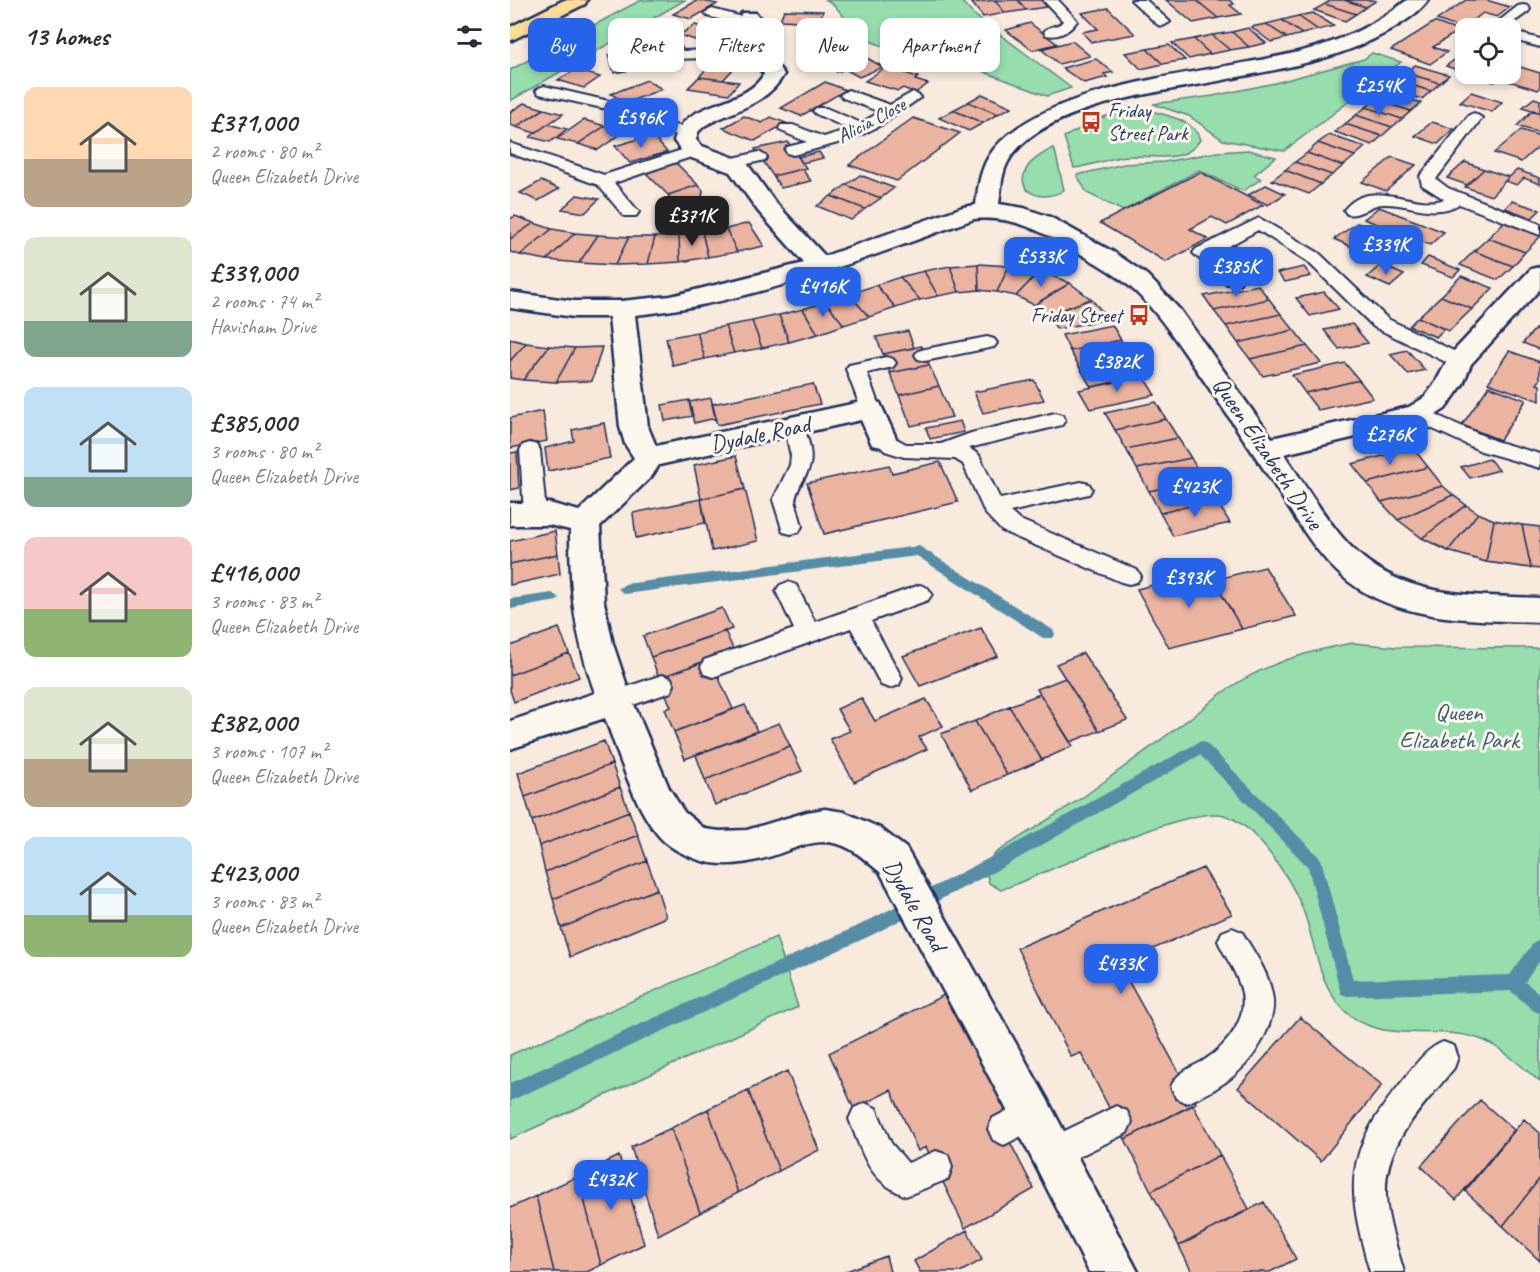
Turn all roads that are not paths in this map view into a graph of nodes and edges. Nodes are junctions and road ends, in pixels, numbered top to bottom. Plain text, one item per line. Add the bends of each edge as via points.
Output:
1 (578, 0) edge
2 (1050, 0) edge
3 (1138, 0) edge
4 (1419, 0) edge
5 (1523, 9) dead end
6 (711, 13) dead end
7 (737, 18) edge
8 (1511, 18) edge
9 (1163, 22) dead end
10 (1051, 32) dead end
11 (510, 35) edge
12 (1521, 38) edge
13 (1540, 44) edge
14 (772, 72) edge
15 (544, 91) dead end
16 (848, 95) dead end
17 (913, 97) dead end
18 (821, 111) dead end
19 (892, 111) junction
20 (1474, 118) dead end
21 (787, 128) dead end
22 (862, 129) junction
23 (690, 141) junction
24 (824, 143) junction
25 (510, 148) edge
26 (793, 150) dead end
27 (759, 157) dead end
28 (731, 163) junction
29 (604, 181) junction
30 (1458, 198) junction
31 (987, 210) junction
32 (1353, 210) dead end
33 (630, 212) dead end
34 (1540, 230) edge
35 (821, 267) junction
36 (1540, 274) edge
37 (1233, 280) dead end
38 (510, 300) edge
39 (621, 309) junction
40 (987, 344) dead end
41 (925, 355) dead end
42 (1459, 361) junction
43 (886, 363) dead end
44 (870, 409) junction
45 (1418, 414) junction
46 (1055, 420) dead end
47 (794, 426) junction
48 (882, 438) joint
49 (530, 450) dead end
50 (1266, 450) junction
51 (942, 451) junction
52 (649, 457) junction
53 (1540, 460) edge
54 (1081, 489) dead end
55 (993, 508) junction
56 (522, 514) edge
57 (585, 523) junction
58 (791, 526) dead end
59 (1129, 576) dead end
60 (788, 591) dead end
61 (920, 594) dead end
62 (1540, 610) edge
63 (856, 616) junction
64 (808, 633) junction
65 (713, 667) dead end
66 (890, 678) dead end
67 (662, 685) dead end
68 (615, 701) junction
69 (510, 735) edge
70 (1232, 942) dead end
71 (1443, 1057) dead end
72 (1187, 1087) dead end
73 (865, 1119) dead end
74 (1116, 1122) dead end
75 (1053, 1153) junction
76 (936, 1167) dead end
77 (1114, 1272) edge
78 (1387, 1272) edge

1 - 11 main road
2 - 10 lane via 1070,21 1065,28
3 - 9 lane
4 - 31 street via 1369,33 1338,47 1112,95 1058,114 1026,132 1001,155 991,177
5 - 8 lane
6 - 7 lane
12 - 13 lane
14 - 23 street via 772,80 759,92 700,119
15 - 23 lane via 621,108 642,123
16 - 19 lane
17 - 19 lane, Alicia Close
18 - 22 lane
19 - 22 lane, Alicia Close
20 - 30 lane via 1428,176 1435,188
21 - 24 lane
22 - 24 lane, Alicia Close
23 - 28 street
23 - 29 lane
24 - 26 lane, Alicia Close
25 - 29 lane
27 - 28 lane
28 - 35 street via 744,173 766,206
29 - 33 lane
30 - 32 lane via 1437,206 1380,198 1363,202
30 - 34 lane
31 - 35 street, Queen Elizabeth Drive via 955,217
31 - 50 street, Queen Elizabeth Drive via 1016,212 1047,224 1145,287 1216,377
35 - 39 street, Queen Elizabeth Drive via 671,304
36 - 42 street
37 - 42 lane via 1202,253 1259,223 1313,257 1381,323
38 - 39 street, Queen Elizabeth Drive via 574,309
39 - 52 street via 634,427 639,444
40 - 41 lane
42 - 45 street via 1435,403
43 - 44 lane via 856,369
44 - 47 street, Dydale Road
44 - 48 street
45 - 50 street
45 - 53 lane via 1488,446
46 - 51 lane
47 - 52 street, Dydale Road
47 - 58 lane via 802,456 784,500
48 - 51 lane via 890,447 905,452
49 - 56 lane
50 - 62 street, Queen Elizabeth Drive via 1331,544 1370,580 1423,600
51 - 55 lane via 966,454 972,460
52 - 57 street via 641,470
54 - 55 lane
55 - 59 lane via 1022,531
56 - 57 street via 549,514
57 - 68 street, Dydale Road via 591,625
60 - 64 lane
61 - 63 lane
63 - 64 lane
63 - 66 lane
64 - 65 lane
67 - 68 lane
68 - 69 street
68 - 75 street, Dydale Road via 660,807 688,839 719,848 746,846 810,826 835,826 855,832 892,860 941,950 1018,1122
70 - 72 lane via 1258,994 1258,1011 1248,1036 1230,1061
71 - 78 lane via 1375,1148 1369,1195
73 - 76 lane via 886,1166 896,1176 906,1180
74 - 75 lane
75 - 77 street, Dydale Road

